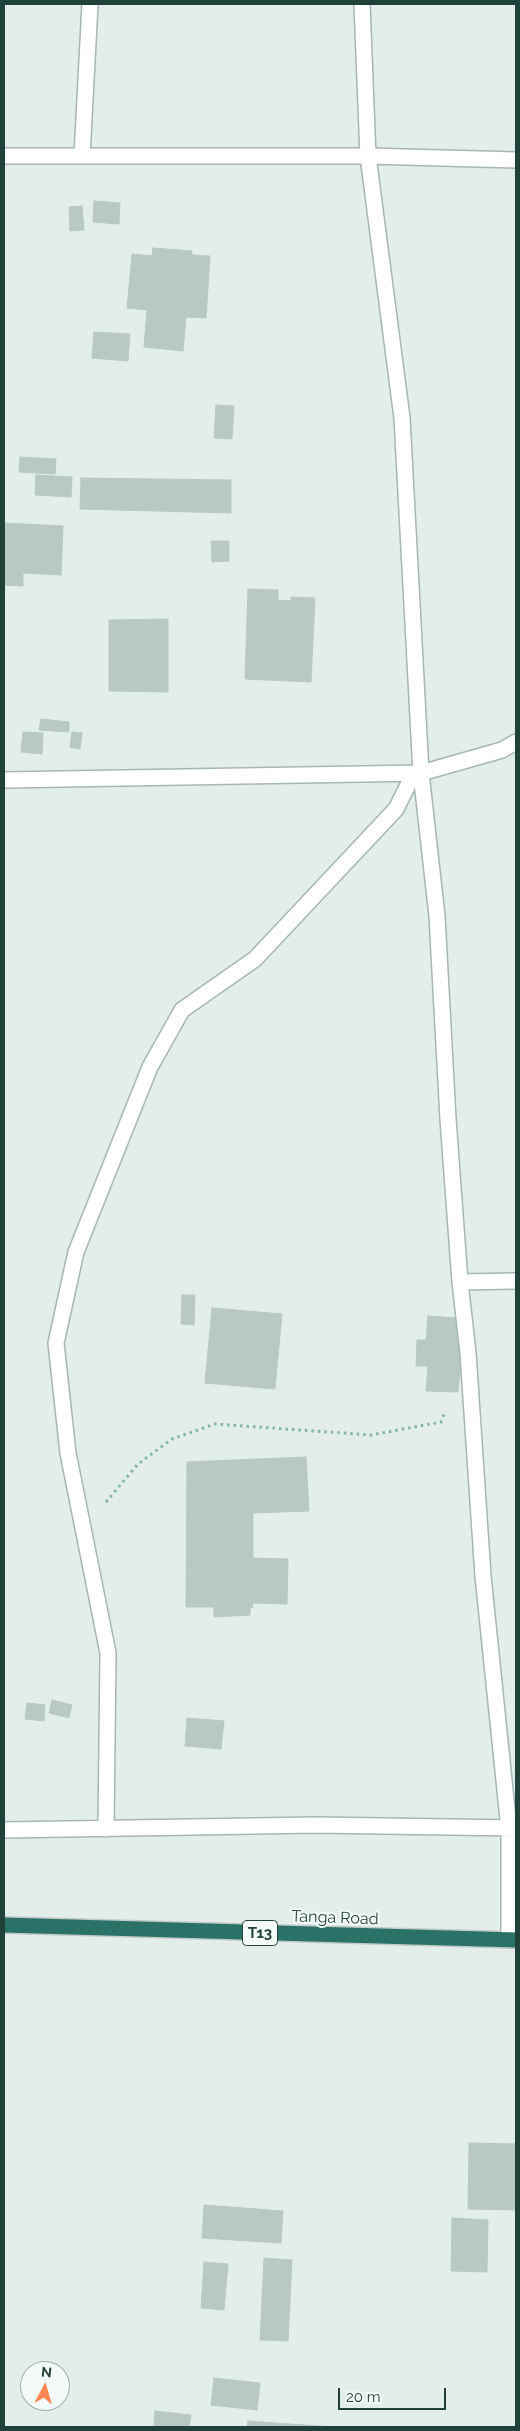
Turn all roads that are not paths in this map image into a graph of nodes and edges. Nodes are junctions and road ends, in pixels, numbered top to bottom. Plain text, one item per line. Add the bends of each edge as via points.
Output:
1 (90, 4) edge
2 (362, 4) edge
3 (4, 156) edge
4 (82, 156) junction
5 (368, 156) junction
6 (516, 160) edge
7 (516, 742) edge
8 (418, 773) junction
9 (4, 780) edge
10 (516, 1281) edge
11 (460, 1282) junction
12 (106, 1829) junction
13 (513, 1829) edge
14 (4, 1830) edge
15 (4, 1925) edge
16 (513, 1940) edge

1 - 4 street
2 - 5 street
3 - 4 street
4 - 5 street
5 - 6 street
5 - 8 street via 402,418
7 - 8 street via 502,750
8 - 9 street
8 - 11 street via 437,916
8 - 12 street via 396,808 255,959 182,1010 150,1067 76,1252 56,1343 68,1453 108,1653
10 - 11 street
11 - 13 street via 484,1576
12 - 13 street via 316,1825
12 - 14 street
13 - 16 street
15 - 16 highway, Tanga Road / T13

